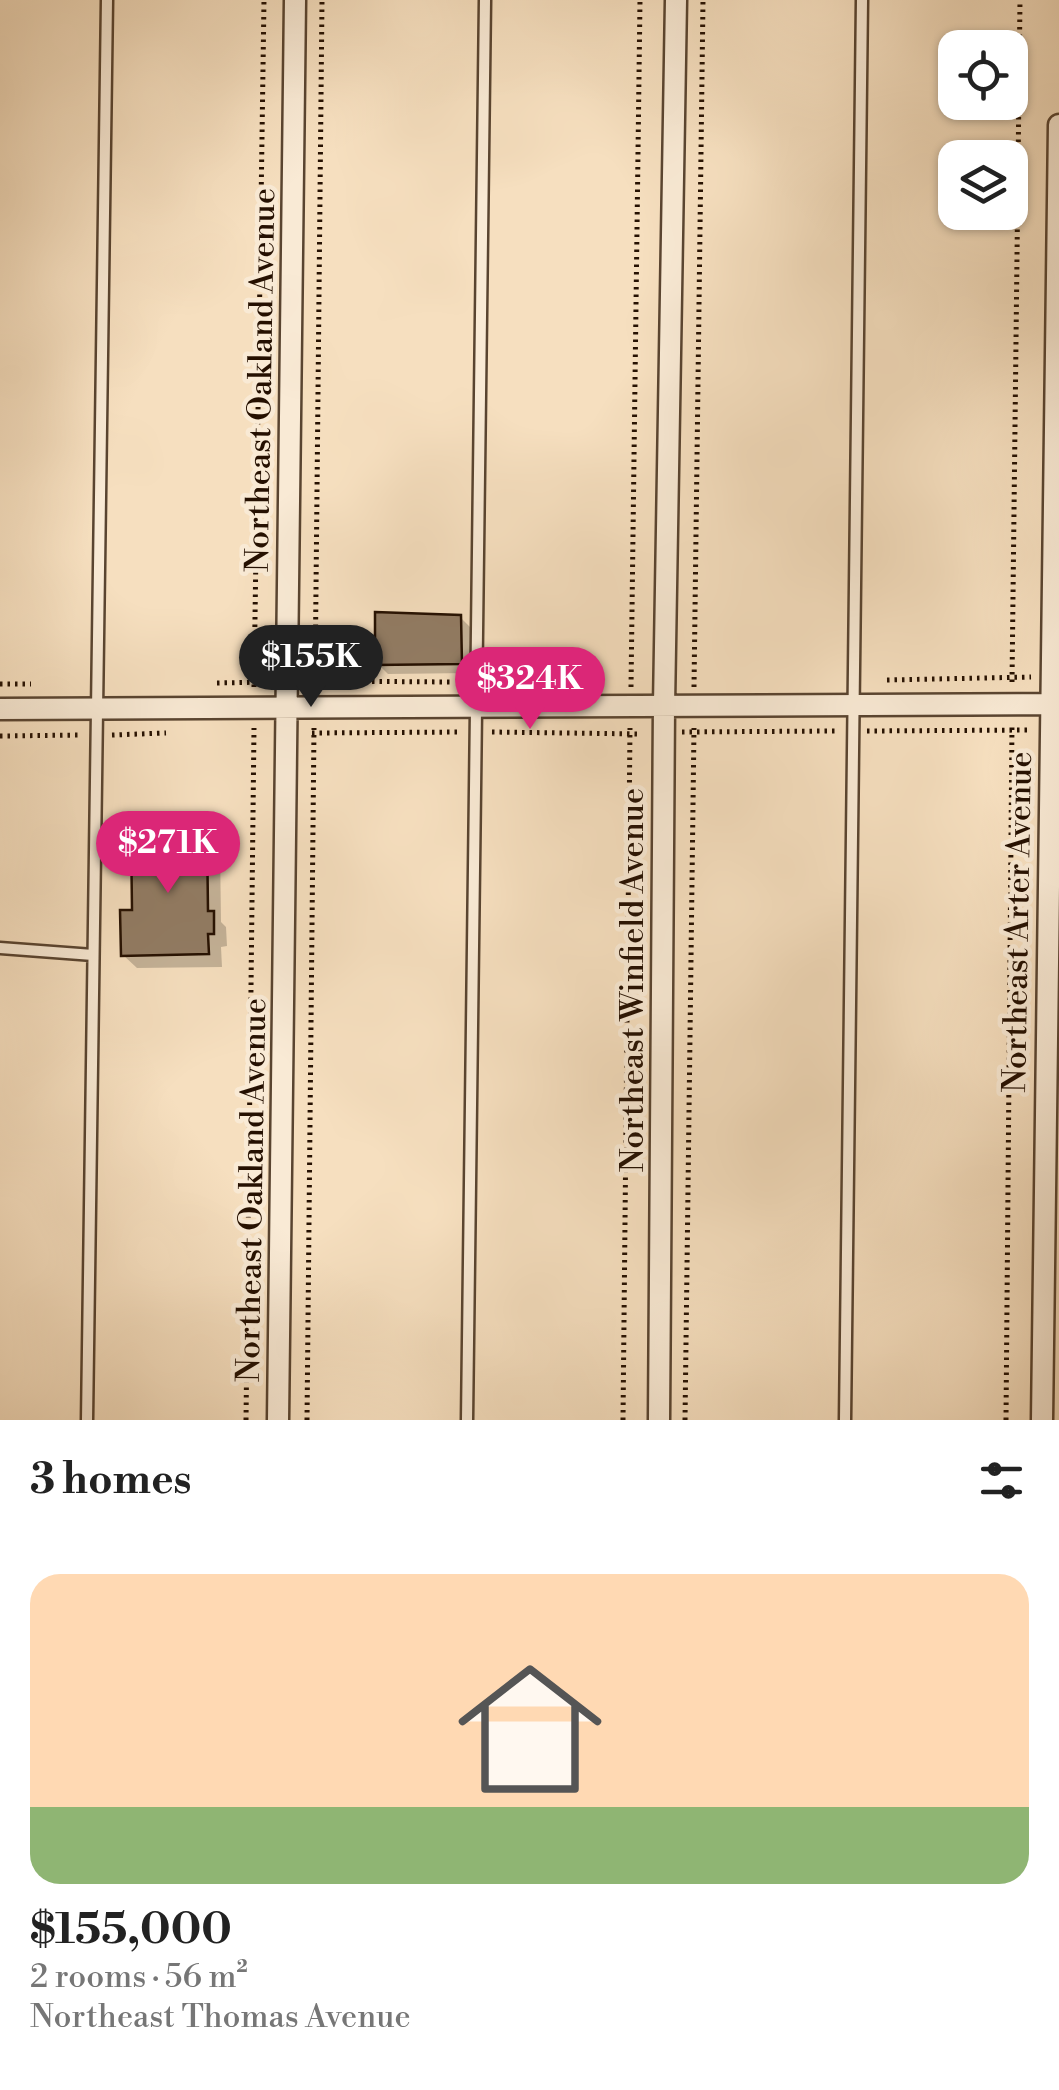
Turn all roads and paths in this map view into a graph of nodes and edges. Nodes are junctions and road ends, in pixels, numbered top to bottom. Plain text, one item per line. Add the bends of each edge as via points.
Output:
1 (107, 0) edge
2 (295, 0) edge
3 (484, 0) edge
4 (676, 0) edge
5 (862, 0) edge
6 (1059, 125) edge
7 (1050, 677) junction
8 (664, 678) junction
9 (855, 680) junction
10 (286, 681) junction
11 (474, 682) junction
12 (631, 682) dead end
13 (712, 682) dead end
14 (215, 683) dead end
15 (0, 684) edge
16 (38, 684) dead end
17 (1054, 705) edge
18 (664, 706) junction
19 (854, 706) junction
20 (286, 707) junction
21 (474, 707) junction
22 (96, 708) junction
23 (0, 709) edge
24 (1049, 729) junction
25 (286, 730) junction
26 (254, 731) dead end
27 (474, 732) junction
28 (664, 732) junction
29 (854, 732) junction
30 (175, 733) dead end
31 (96, 735) junction
32 (0, 736) edge
33 (0, 948) edge
34 (93, 954) junction
35 (87, 1420) edge
36 (278, 1420) edge
37 (468, 1420) edge
38 (659, 1420) edge
39 (846, 1420) edge
40 (1042, 1420) edge

1 - 22 lane
2 - 10 street, Northeast Oakland Avenue
3 - 11 lane
4 - 8 street, Northeast Winfield Avenue
5 - 9 lane
6 - 7 street, Northeast Arter Avenue
7 - 9 path
7 - 17 street, Northeast Arter Avenue
8 - 12 path
8 - 13 path
8 - 18 street, Northeast Winfield Avenue
9 - 19 lane
10 - 11 path
10 - 14 path
10 - 20 street, Northeast Oakland Avenue
11 - 21 lane
15 - 16 path
17 - 19 street
17 - 24 street, Northeast Arter Avenue
18 - 19 street
18 - 21 street
18 - 28 street, Northeast Winfield Avenue
19 - 29 lane
20 - 21 street
20 - 22 street
20 - 25 street, Northeast Oakland Avenue
21 - 27 lane
22 - 23 street
22 - 31 lane
24 - 29 path
24 - 40 street, Northeast Arter Avenue
25 - 26 path
25 - 27 path
25 - 36 street, Northeast Oakland Avenue
27 - 28 path
27 - 37 lane
28 - 29 path
28 - 38 street, Northeast Winfield Avenue
29 - 39 lane
30 - 31 path
31 - 32 path
31 - 34 lane
33 - 34 lane
34 - 35 lane

